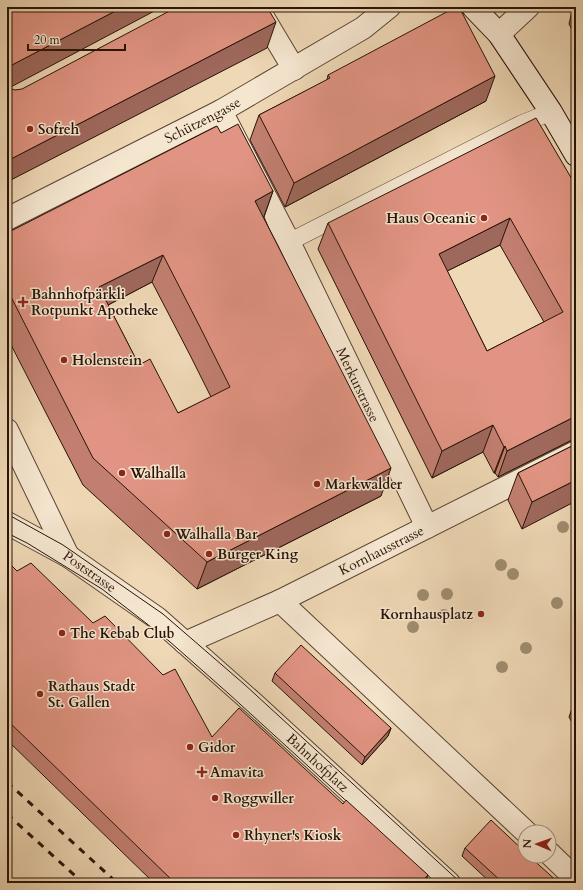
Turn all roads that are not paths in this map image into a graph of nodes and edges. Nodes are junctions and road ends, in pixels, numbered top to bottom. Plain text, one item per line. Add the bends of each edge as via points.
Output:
1 (257, 7) edge
2 (389, 7) edge
3 (472, 7) edge
4 (528, 7) edge
5 (499, 34) junction
6 (294, 69) junction
7 (221, 111) junction
8 (551, 112) junction
9 (576, 155) edge
10 (7, 219) edge
11 (289, 242) junction
12 (7, 430) edge
13 (576, 452) edge
14 (7, 523) edge
15 (427, 527) junction
16 (68, 556) junction
17 (280, 601) junction
18 (185, 643) junction
19 (517, 824) edge
20 (557, 861) edge
21 (576, 879) edge
22 (449, 883) edge

1 - 6 street
2 - 6 street, Schützengasse via 363,28
3 - 5 street
4 - 5 street
5 - 8 street
6 - 7 street, Schützengasse
7 - 10 street, Schützengasse
7 - 11 street, Merkurstrasse
8 - 9 street
8 - 11 lane via 521,124
11 - 15 street, Merkurstrasse
12 - 16 street, Poststrasse
13 - 15 street, Kornhausstrasse
14 - 16 street
15 - 17 street, Kornhausstrasse
16 - 18 street, Poststrasse via 157,618
17 - 18 street, Kornhausstrasse
17 - 19 street
18 - 22 street, Bahnhofplatz
20 - 21 street

